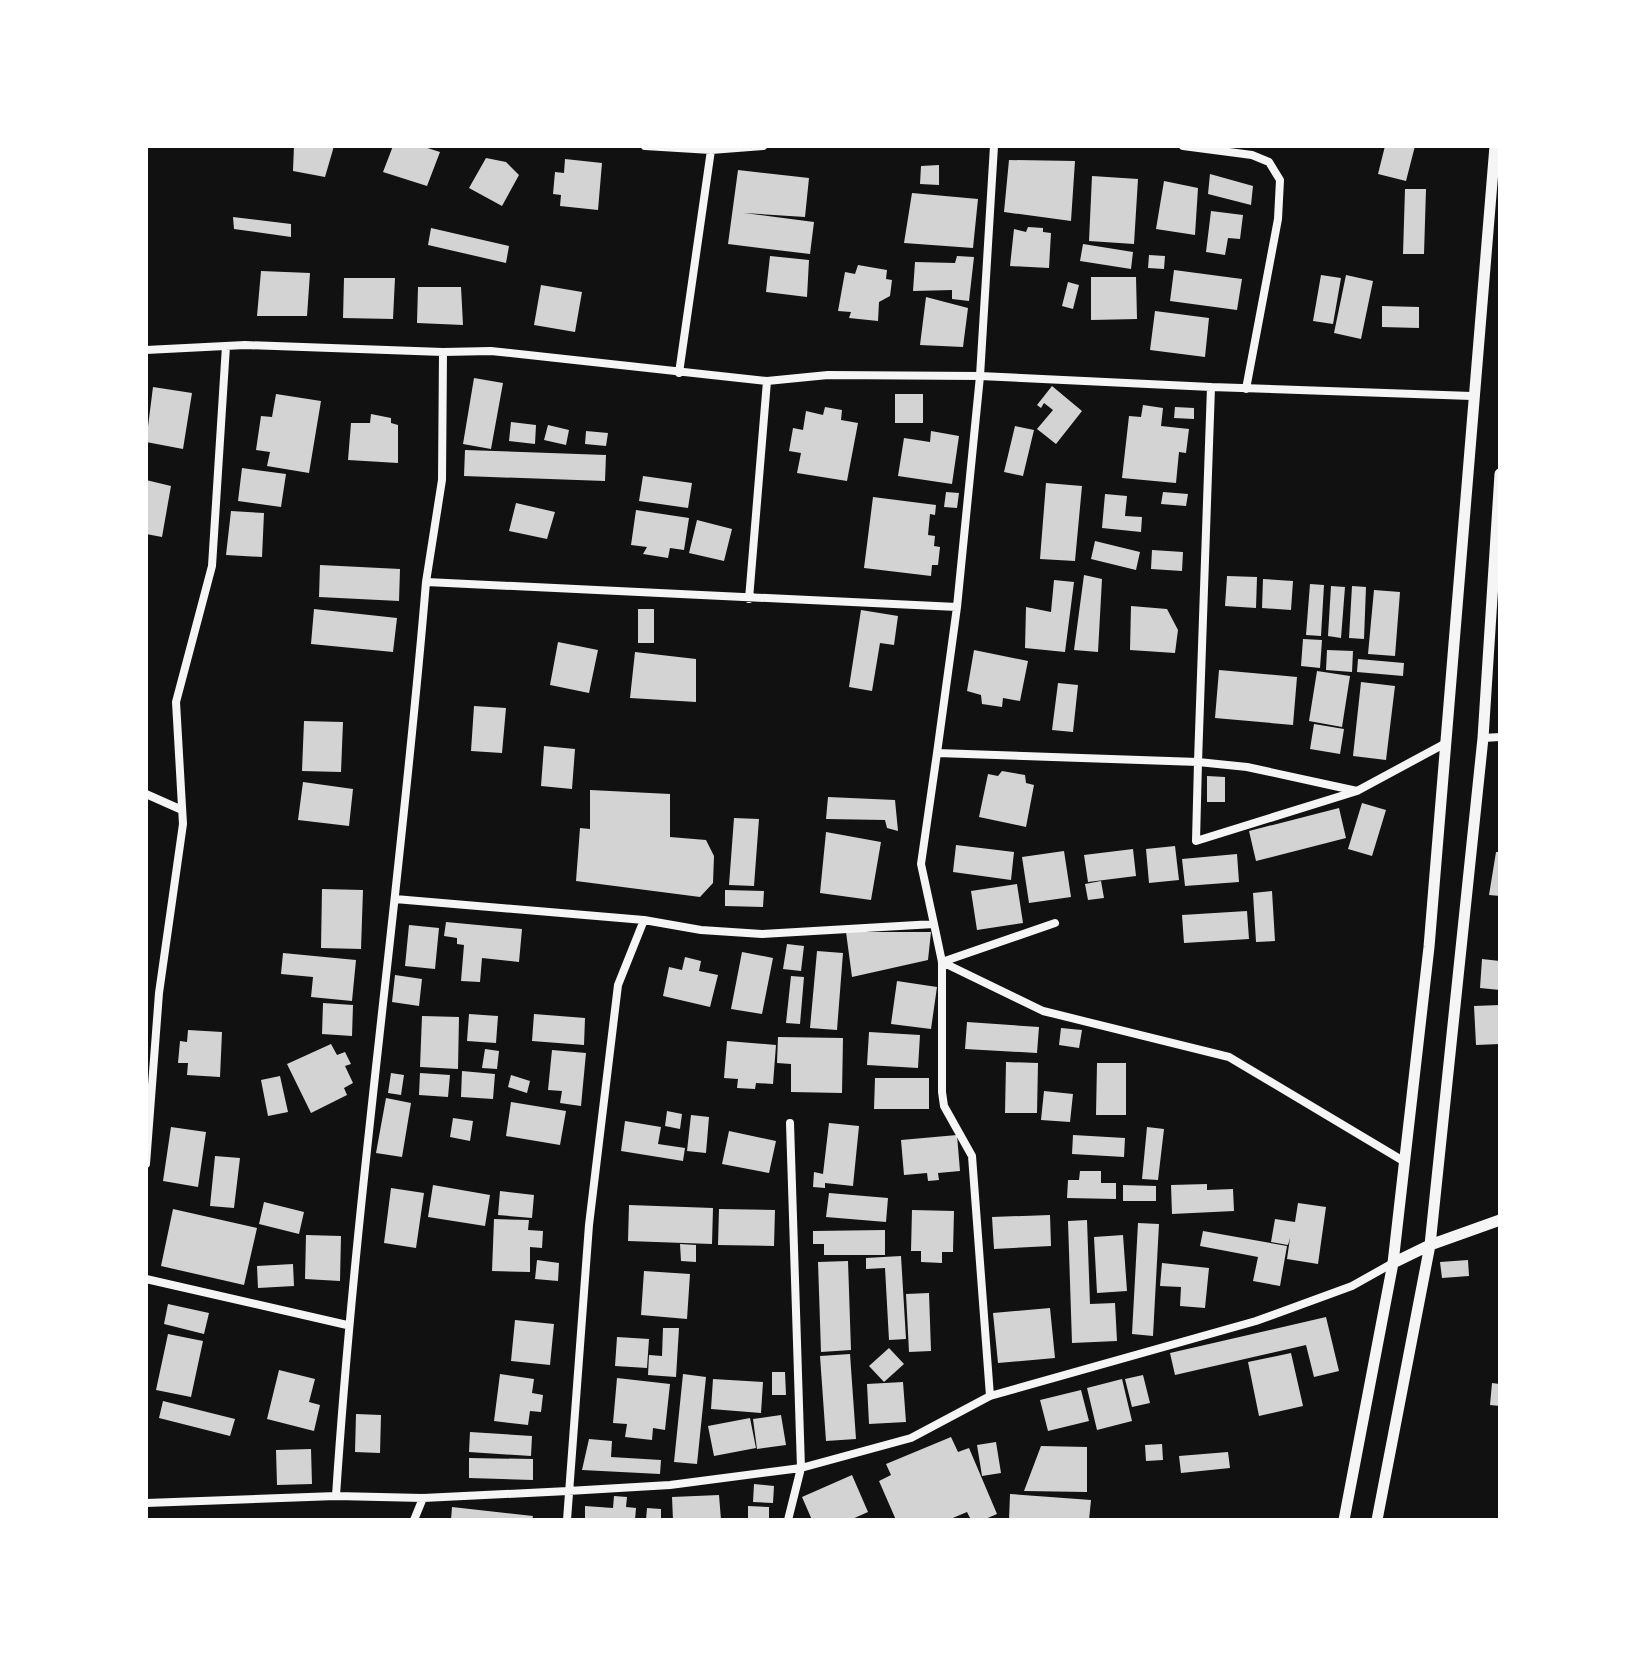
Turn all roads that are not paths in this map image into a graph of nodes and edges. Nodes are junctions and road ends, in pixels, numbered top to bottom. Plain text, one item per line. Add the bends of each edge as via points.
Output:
1 (645, 146) edge
2 (763, 146) edge
3 (994, 146) edge
4 (1183, 146) edge
5 (1495, 146) edge
6 (711, 150) junction
7 (226, 346) junction
8 (146, 350) edge
9 (443, 352) junction
10 (679, 373) junction
11 (980, 376) junction
12 (767, 381) junction
13 (1211, 387) junction
14 (1246, 389) junction
15 (1472, 396) junction
16 (1500, 474) edge
17 (426, 582) junction
18 (749, 599) junction
19 (957, 607) junction
20 (1500, 737) edge
21 (1483, 738) junction
22 (1447, 743) junction
23 (937, 753) junction
24 (1198, 762) junction
25 (1357, 791) junction
26 (146, 794) edge
27 (182, 810) junction
28 (395, 899) junction
29 (644, 920) junction
30 (1055, 923) dead end
31 (934, 924) junction
32 (942, 962) junction
33 (790, 1123) dead end
34 (1405, 1162) junction
35 (146, 1164) edge
36 (1500, 1220) edge
37 (1430, 1245) junction
38 (1393, 1263) junction
39 (146, 1279) edge
40 (347, 1325) junction
41 (990, 1396) junction
42 (801, 1468) junction
43 (568, 1491) junction
44 (336, 1496) junction
45 (423, 1498) junction
46 (146, 1503) edge
47 (414, 1520) edge
48 (567, 1520) edge
49 (788, 1520) edge
50 (1344, 1520) edge
51 (1377, 1520) edge

1 - 6 street
2 - 6 street
3 - 11 street
4 - 14 street via 1252,155 1269,162 1280,180 1278,219
5 - 15 street
6 - 10 street
7 - 8 street
7 - 9 street
7 - 27 street via 212,566 176,702
9 - 10 street via 491,351
9 - 17 street via 442,480
10 - 12 street
11 - 12 street via 828,375
11 - 13 street
11 - 19 street
12 - 18 street
13 - 14 street
13 - 24 street
14 - 15 street
15 - 22 street
16 - 21 street
17 - 18 street
17 - 28 street
18 - 19 street
19 - 23 street
20 - 21 street
21 - 37 street
22 - 25 street
22 - 34 street
23 - 24 street
23 - 31 street via 921,864
24 - 25 street
24 - 25 street via 1196,841
26 - 27 street
27 - 35 street via 159,993
28 - 29 street
28 - 40 street
29 - 31 street via 762,934
29 - 43 street via 618,985 589,1225
30 - 32 street
31 - 32 street
32 - 34 street via 1043,1011 1229,1057
32 - 41 street via 942,1092 944,1106 972,1156
33 - 42 street
34 - 38 street
36 - 37 street
37 - 38 street
37 - 51 street
38 - 41 street via 1352,1286 1256,1321
38 - 50 street
39 - 40 street
40 - 44 street
41 - 42 street via 911,1438
42 - 43 street via 670,1485
42 - 49 street
43 - 45 street
43 - 48 street
44 - 45 street
44 - 46 street
45 - 47 street

